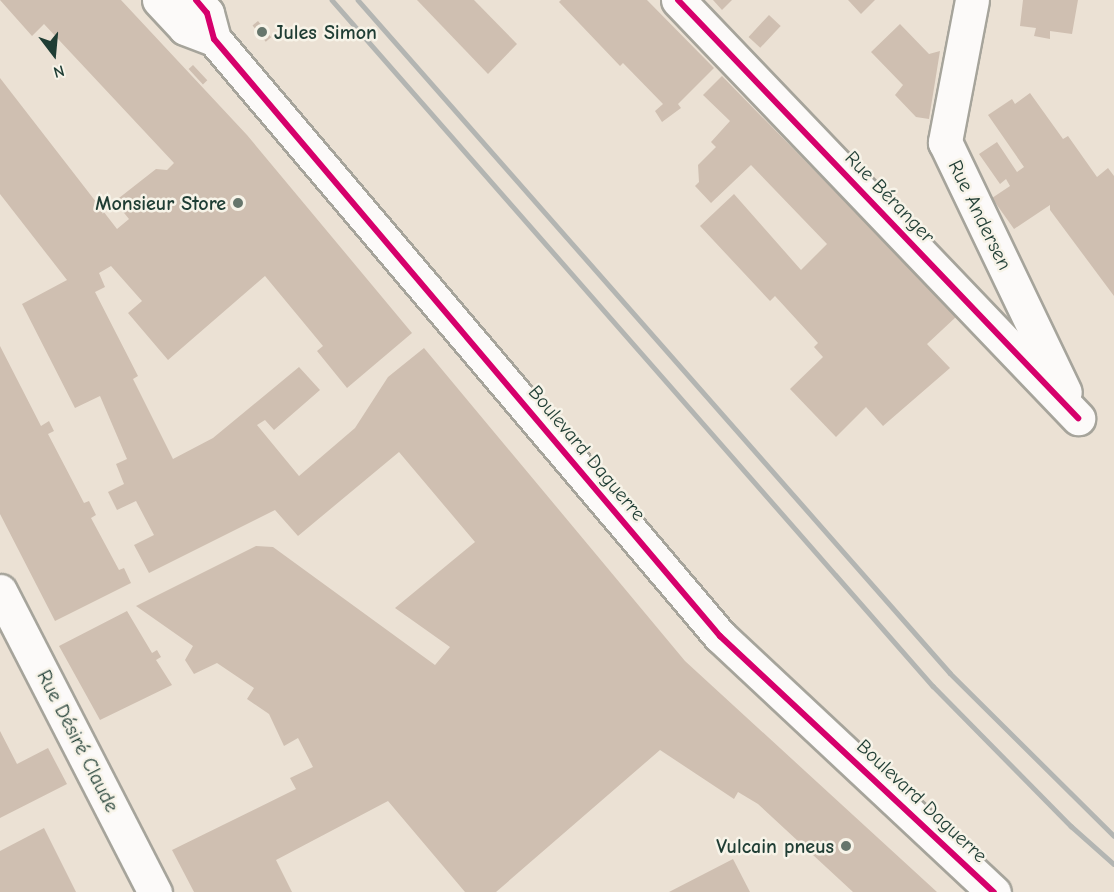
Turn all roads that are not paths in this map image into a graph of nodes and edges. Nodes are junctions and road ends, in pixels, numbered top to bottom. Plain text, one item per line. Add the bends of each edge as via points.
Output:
1 (159, 0) edge
2 (196, 0) edge
3 (678, 0) edge
4 (972, 0) edge
5 (214, 39) junction
6 (1078, 418) joint
7 (0, 591) edge
8 (155, 892) edge
9 (994, 892) edge

1 - 5 street, Boulevard Daguerre via 185,28
2 - 5 street, Boulevard Daguerre via 207,12
3 - 6 street, Rue Béranger
4 - 6 street, Rue Andersen via 945,142
5 - 9 street, Boulevard Daguerre via 720,636
7 - 8 street, Rue Désiré Claude

